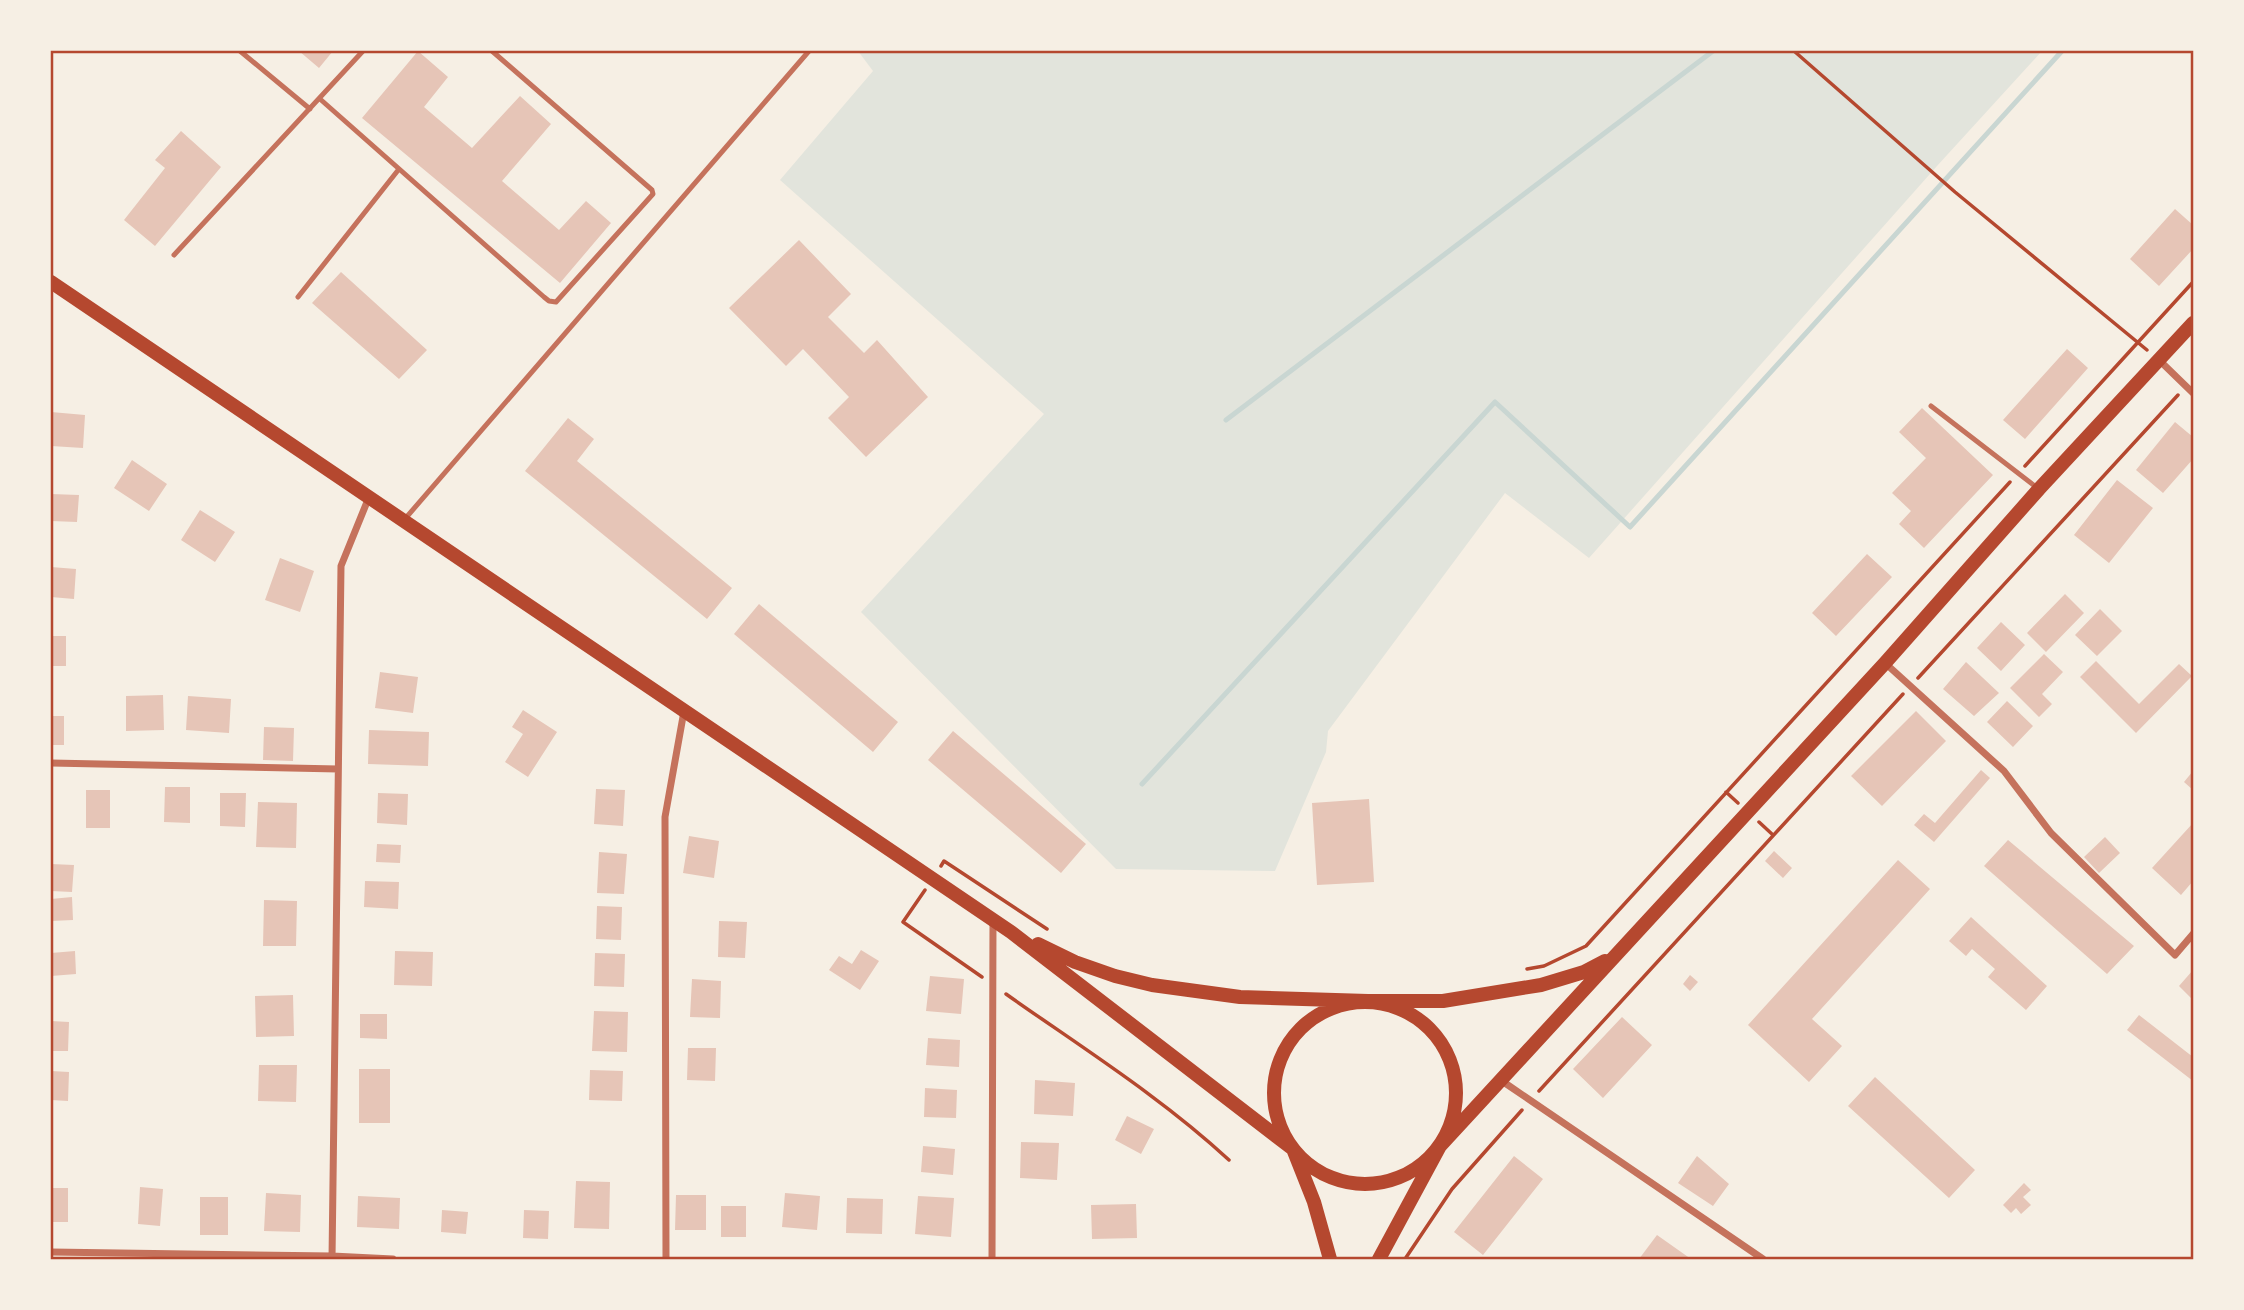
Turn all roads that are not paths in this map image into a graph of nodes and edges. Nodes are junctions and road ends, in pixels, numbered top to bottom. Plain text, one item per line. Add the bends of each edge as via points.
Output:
1 (240, 51) edge
2 (363, 51) edge
3 (492, 51) edge
4 (809, 51) edge
5 (320, 99) junction
6 (310, 109) junction
7 (399, 169) junction
8 (174, 255) dead end
9 (51, 282) edge
10 (298, 297) dead end
11 (2193, 323) edge
12 (2160, 360) junction
13 (2193, 393) edge
14 (1931, 406) dead end
15 (2039, 489) junction
16 (369, 496) junction
17 (404, 520) junction
18 (1885, 663) junction
19 (684, 710) junction
20 (51, 762) edge
21 (338, 769) junction
22 (993, 919) junction
23 (1011, 932) junction
24 (2193, 934) edge
25 (1615, 956) junction
26 (1368, 1001) junction
27 (1502, 1080) junction
28 (1440, 1146) junction
29 (1293, 1149) junction
30 (51, 1252) edge
31 (332, 1258) edge
32 (394, 1259) edge
33 (666, 1259) edge
34 (992, 1259) edge
35 (1330, 1259) edge
36 (1379, 1259) edge
37 (1763, 1259) edge

1 - 6 lane
2 - 5 lane
3 - 7 lane via 650,186 653,194 556,302 544,297
4 - 17 lane
5 - 6 lane
5 - 7 lane
6 - 8 lane
7 - 10 lane
9 - 16 main road
11 - 12 main road
12 - 13 street
12 - 15 main road
14 - 15 lane
15 - 18 main road
16 - 17 main road
16 - 21 street via 341,566
17 - 19 main road
18 - 24 street via 2004,771 2051,833 2175,955
18 - 25 main road
19 - 22 main road
19 - 33 street via 665,817
20 - 21 street
21 - 31 street
22 - 23 main road
22 - 34 street
23 - 26 main road via 1075,962 1152,985 1240,997
23 - 29 main road
25 - 26 main road via 1584,972 1541,985 1443,1001
25 - 27 main road
26 - 28 main road via 1410,1013 1431,1029 1446,1049 1455,1073 1457,1098 1452,1123
26 - 29 main road via 1323,1011 1301,1027 1285,1048 1276,1073 1274,1100 1280,1126
27 - 28 main road
27 - 37 street
28 - 29 main road via 1403,1177 1380,1184 1332,1178
28 - 36 main road
29 - 35 main road
30 - 31 street
31 - 32 street

